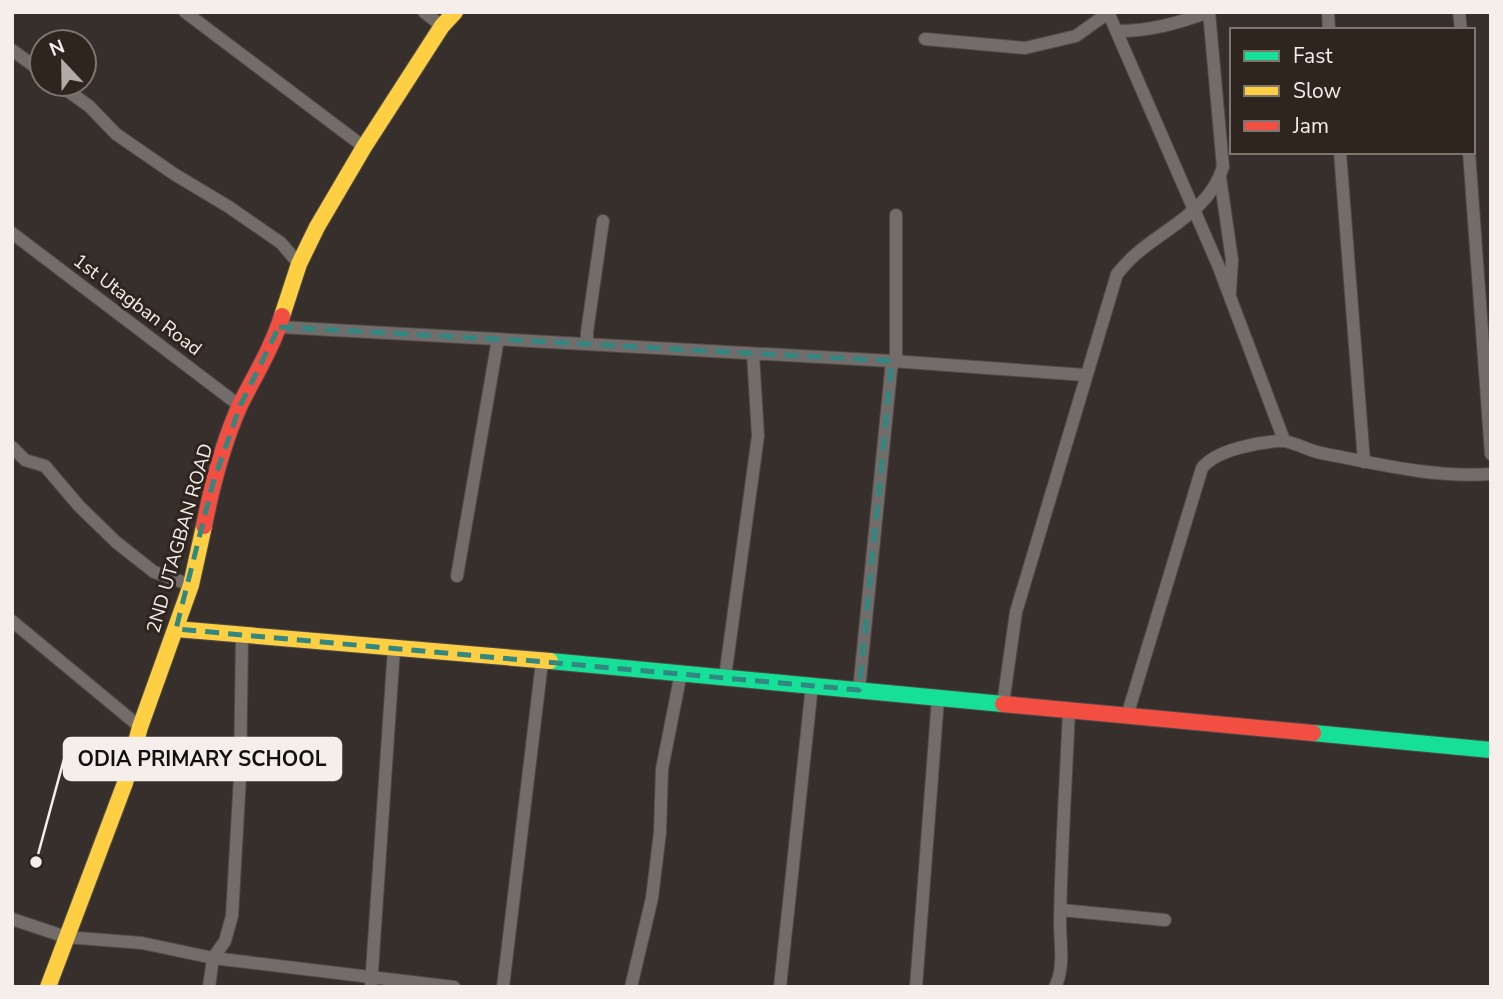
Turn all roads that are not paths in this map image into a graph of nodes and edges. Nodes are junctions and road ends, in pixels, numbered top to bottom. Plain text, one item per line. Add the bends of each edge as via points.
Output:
1 (185, 12) edge
2 (424, 12) edge
3 (455, 12) edge
4 (1209, 12) edge
5 (1108, 13) edge
6 (442, 26) junction
7 (1118, 31) junction
8 (925, 40) dead end
9 (12, 50) edge
10 (28, 62) edge
11 (78, 98) edge
12 (364, 147) junction
13 (1340, 154) edge
14 (1469, 154) edge
15 (1220, 177) junction
16 (1194, 210) junction
17 (896, 215) dead end
18 (603, 221) dead end
19 (12, 233) edge
20 (299, 264) junction
21 (1230, 296) junction
22 (279, 327) junction
23 (498, 339) junction
24 (587, 344) junction
25 (753, 354) junction
26 (894, 361) junction
27 (1086, 375) junction
28 (240, 406) junction
29 (1284, 440) junction
30 (12, 447) edge
31 (1491, 454) edge
32 (1364, 462) junction
33 (1491, 474) edge
34 (457, 576) dead end
35 (191, 585) junction
36 (12, 621) edge
37 (176, 629) junction
38 (242, 635) junction
39 (394, 649) junction
40 (542, 662) junction
41 (681, 673) junction
42 (725, 677) junction
43 (812, 685) junction
44 (859, 690) junction
45 (938, 698) junction
46 (1003, 704) junction
47 (1069, 710) junction
48 (1127, 716) junction
49 (139, 727) junction
50 (1491, 750) edge
51 (1061, 909) junction
52 (12, 919) edge
53 (1165, 920) dead end
54 (66, 937) junction
55 (213, 958) junction
56 (371, 983) edge
57 (47, 987) edge
58 (209, 987) edge
59 (453, 987) edge
60 (503, 987) edge
61 (631, 987) edge
62 (780, 987) edge
63 (916, 987) edge
64 (1055, 987) edge

1 - 12 street
2 - 6 street
3 - 6 street, 2ND UTAGBAN ROAD
4 - 7 street via 1166,27
4 - 15 street via 1223,167
5 - 7 street
5 - 8 street via 1076,36 1025,48
6 - 12 street, 2ND UTAGBAN ROAD
7 - 16 street
9 - 10 street
11 - 20 street via 116,134 281,243
12 - 20 street, 2ND UTAGBAN ROAD
13 - 32 street
14 - 31 street
15 - 16 street
15 - 21 street via 1232,260
16 - 21 street
16 - 27 street via 1117,274
17 - 26 street
18 - 24 street
19 - 28 street, 1st Utagban Road
20 - 22 street, 2ND UTAGBAN ROAD
21 - 29 street
22 - 23 street
22 - 28 street, 2ND UTAGBAN ROAD
23 - 24 street
23 - 34 street
24 - 25 street
25 - 26 street
25 - 42 street via 758,436
26 - 27 street
26 - 44 street
27 - 46 street via 1016,612
28 - 35 street, 2ND UTAGBAN ROAD via 213,483
29 - 32 street via 1316,453
29 - 48 street via 1239,448 1209,459 1202,468
30 - 35 street via 25,460 45,466 79,506 154,572
32 - 33 street via 1429,474
35 - 37 street, 2ND UTAGBAN ROAD
36 - 49 street
37 - 38 street
37 - 49 street, 2ND UTAGBAN ROAD
38 - 39 street
38 - 55 street via 232,916 225,942
39 - 40 street
39 - 56 street
40 - 41 street
40 - 60 street
41 - 42 street
41 - 61 street via 662,769 652,898
42 - 43 street
43 - 44 street
43 - 62 street
44 - 45 street
45 - 46 street
45 - 63 street
46 - 47 street
47 - 48 street
47 - 51 street
48 - 50 street
49 - 54 street, 2ND UTAGBAN ROAD via 125,783
51 - 53 street
51 - 64 street via 1060,977
52 - 54 street
54 - 55 street via 142,943
54 - 57 street, 2ND UTAGBAN ROAD
55 - 56 street
55 - 58 street
56 - 59 street

